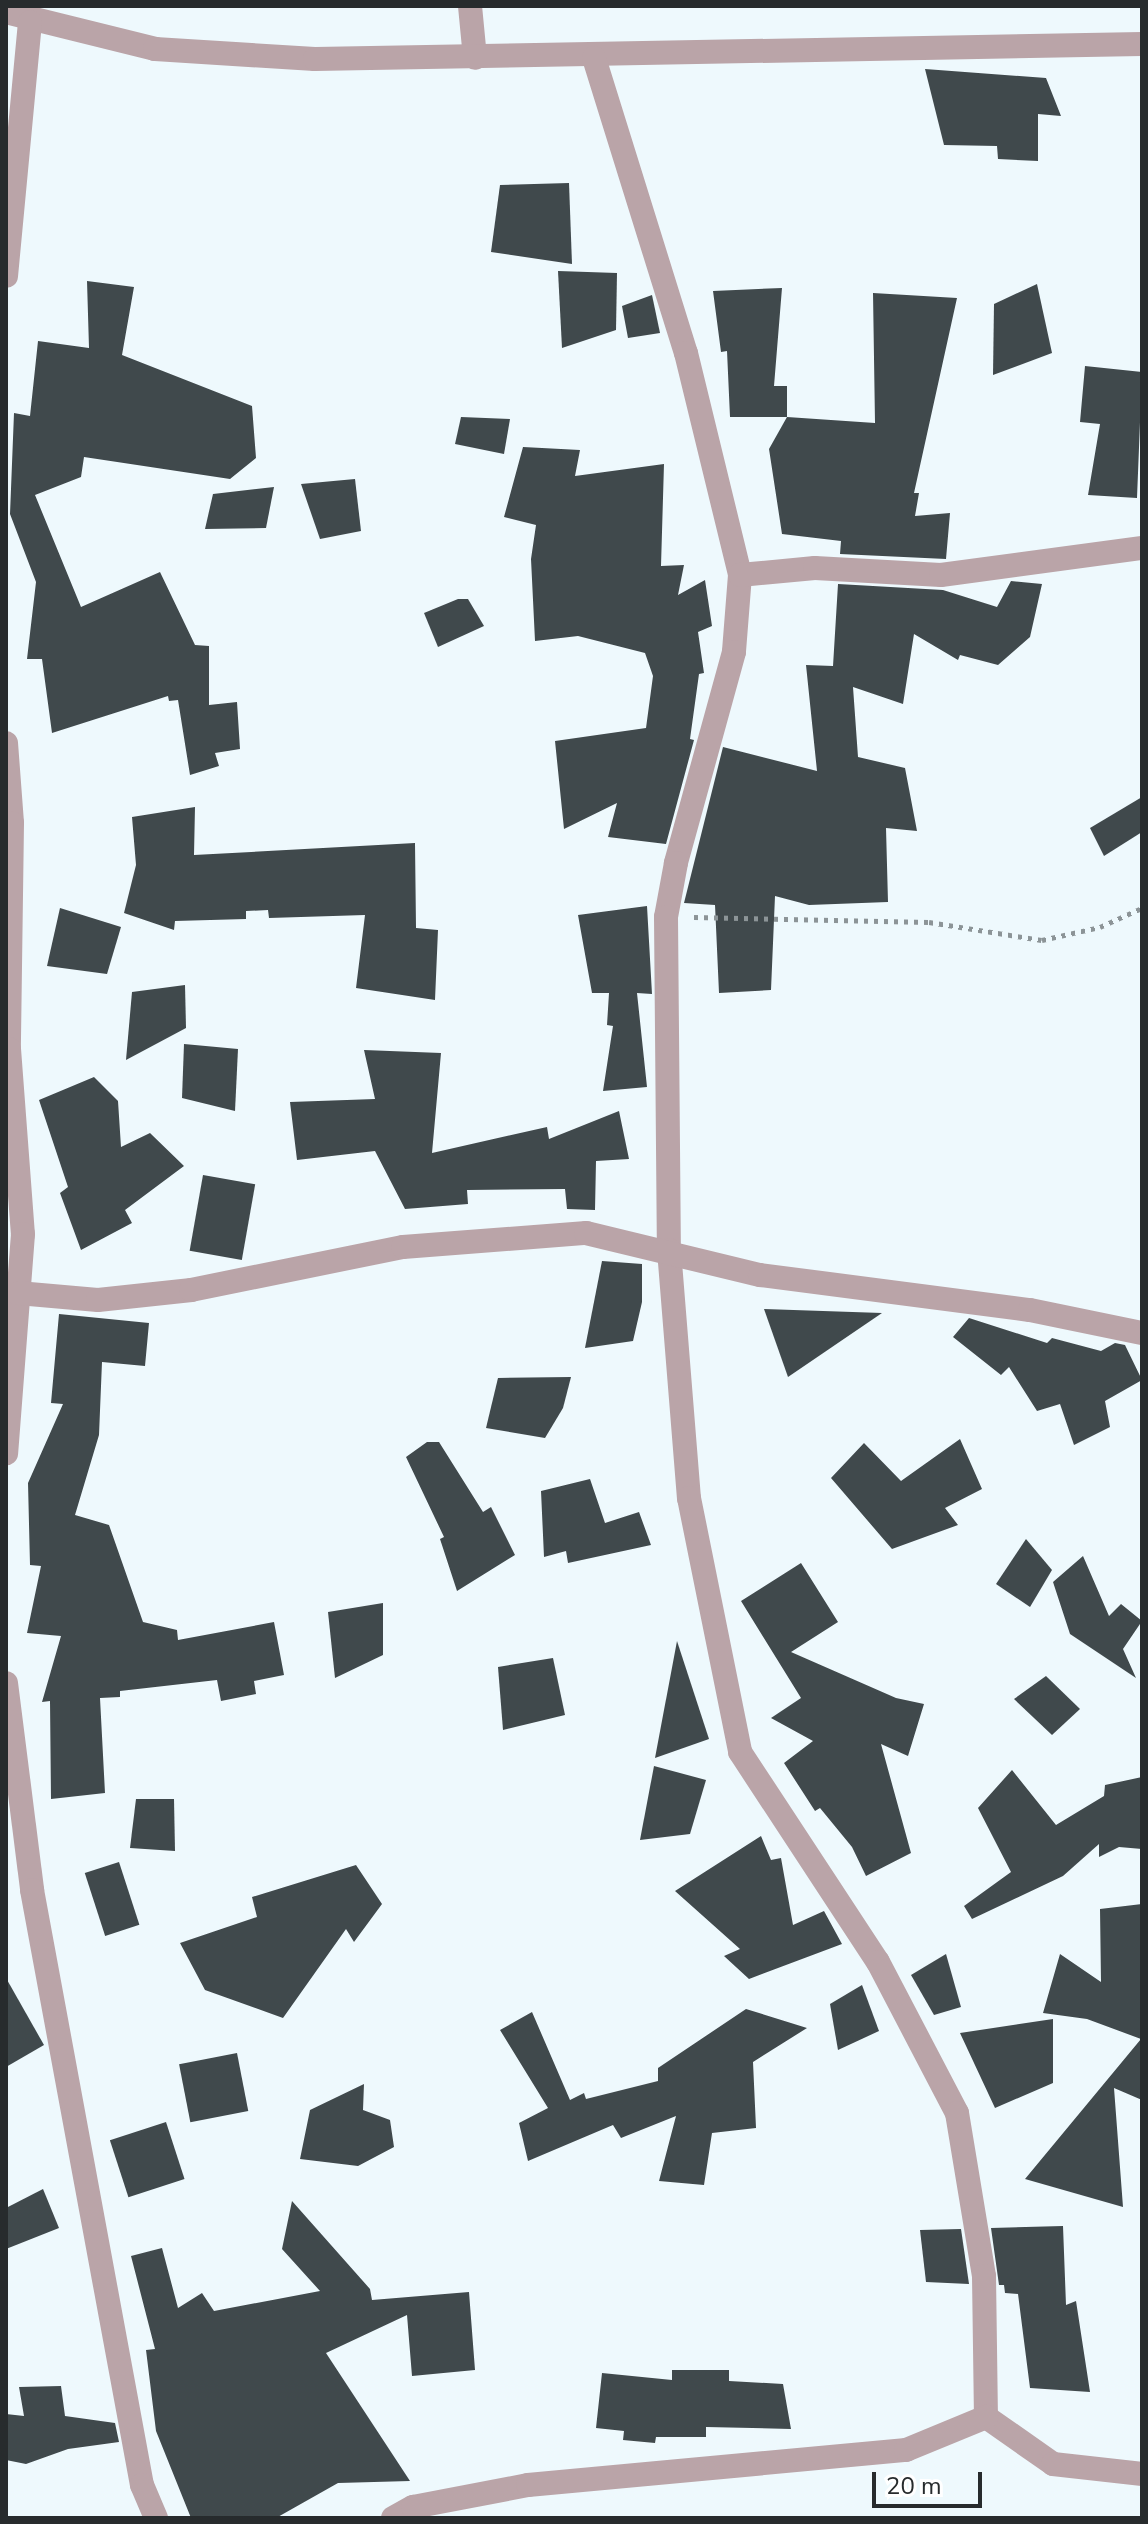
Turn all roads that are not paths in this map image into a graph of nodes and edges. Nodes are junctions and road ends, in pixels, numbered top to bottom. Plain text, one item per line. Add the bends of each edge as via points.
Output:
1 (470, 6) edge
2 (6, 12) edge
3 (30, 22) junction
4 (1142, 44) edge
5 (475, 58) junction
6 (594, 58) junction
7 (6, 276) edge
8 (1142, 548) edge
9 (740, 575) junction
10 (6, 743) edge
11 (669, 1250) junction
12 (18, 1293) junction
13 (1142, 1333) edge
14 (6, 1453) edge
15 (6, 1683) edge
16 (986, 2417) junction
17 (1142, 2474) edge
18 (156, 2518) edge
19 (393, 2518) edge

1 - 5 street
2 - 3 street
3 - 5 street via 155,49 315,59
3 - 7 street
4 - 6 street
5 - 6 street
6 - 9 street via 686,353
8 - 9 street via 941,575 815,568
9 - 11 street via 734,652 666,917
10 - 12 street via 12,823 9,1049 23,1234
11 - 12 street via 586,1233 403,1247 191,1290 98,1300
11 - 13 street via 760,1275 1030,1310
11 - 16 street via 689,1498 740,1752 878,1962 957,2113 984,2276
12 - 14 street
15 - 18 street via 32,1890 142,2485
16 - 17 street via 1053,2464
16 - 19 street via 906,2450 528,2485 413,2507

